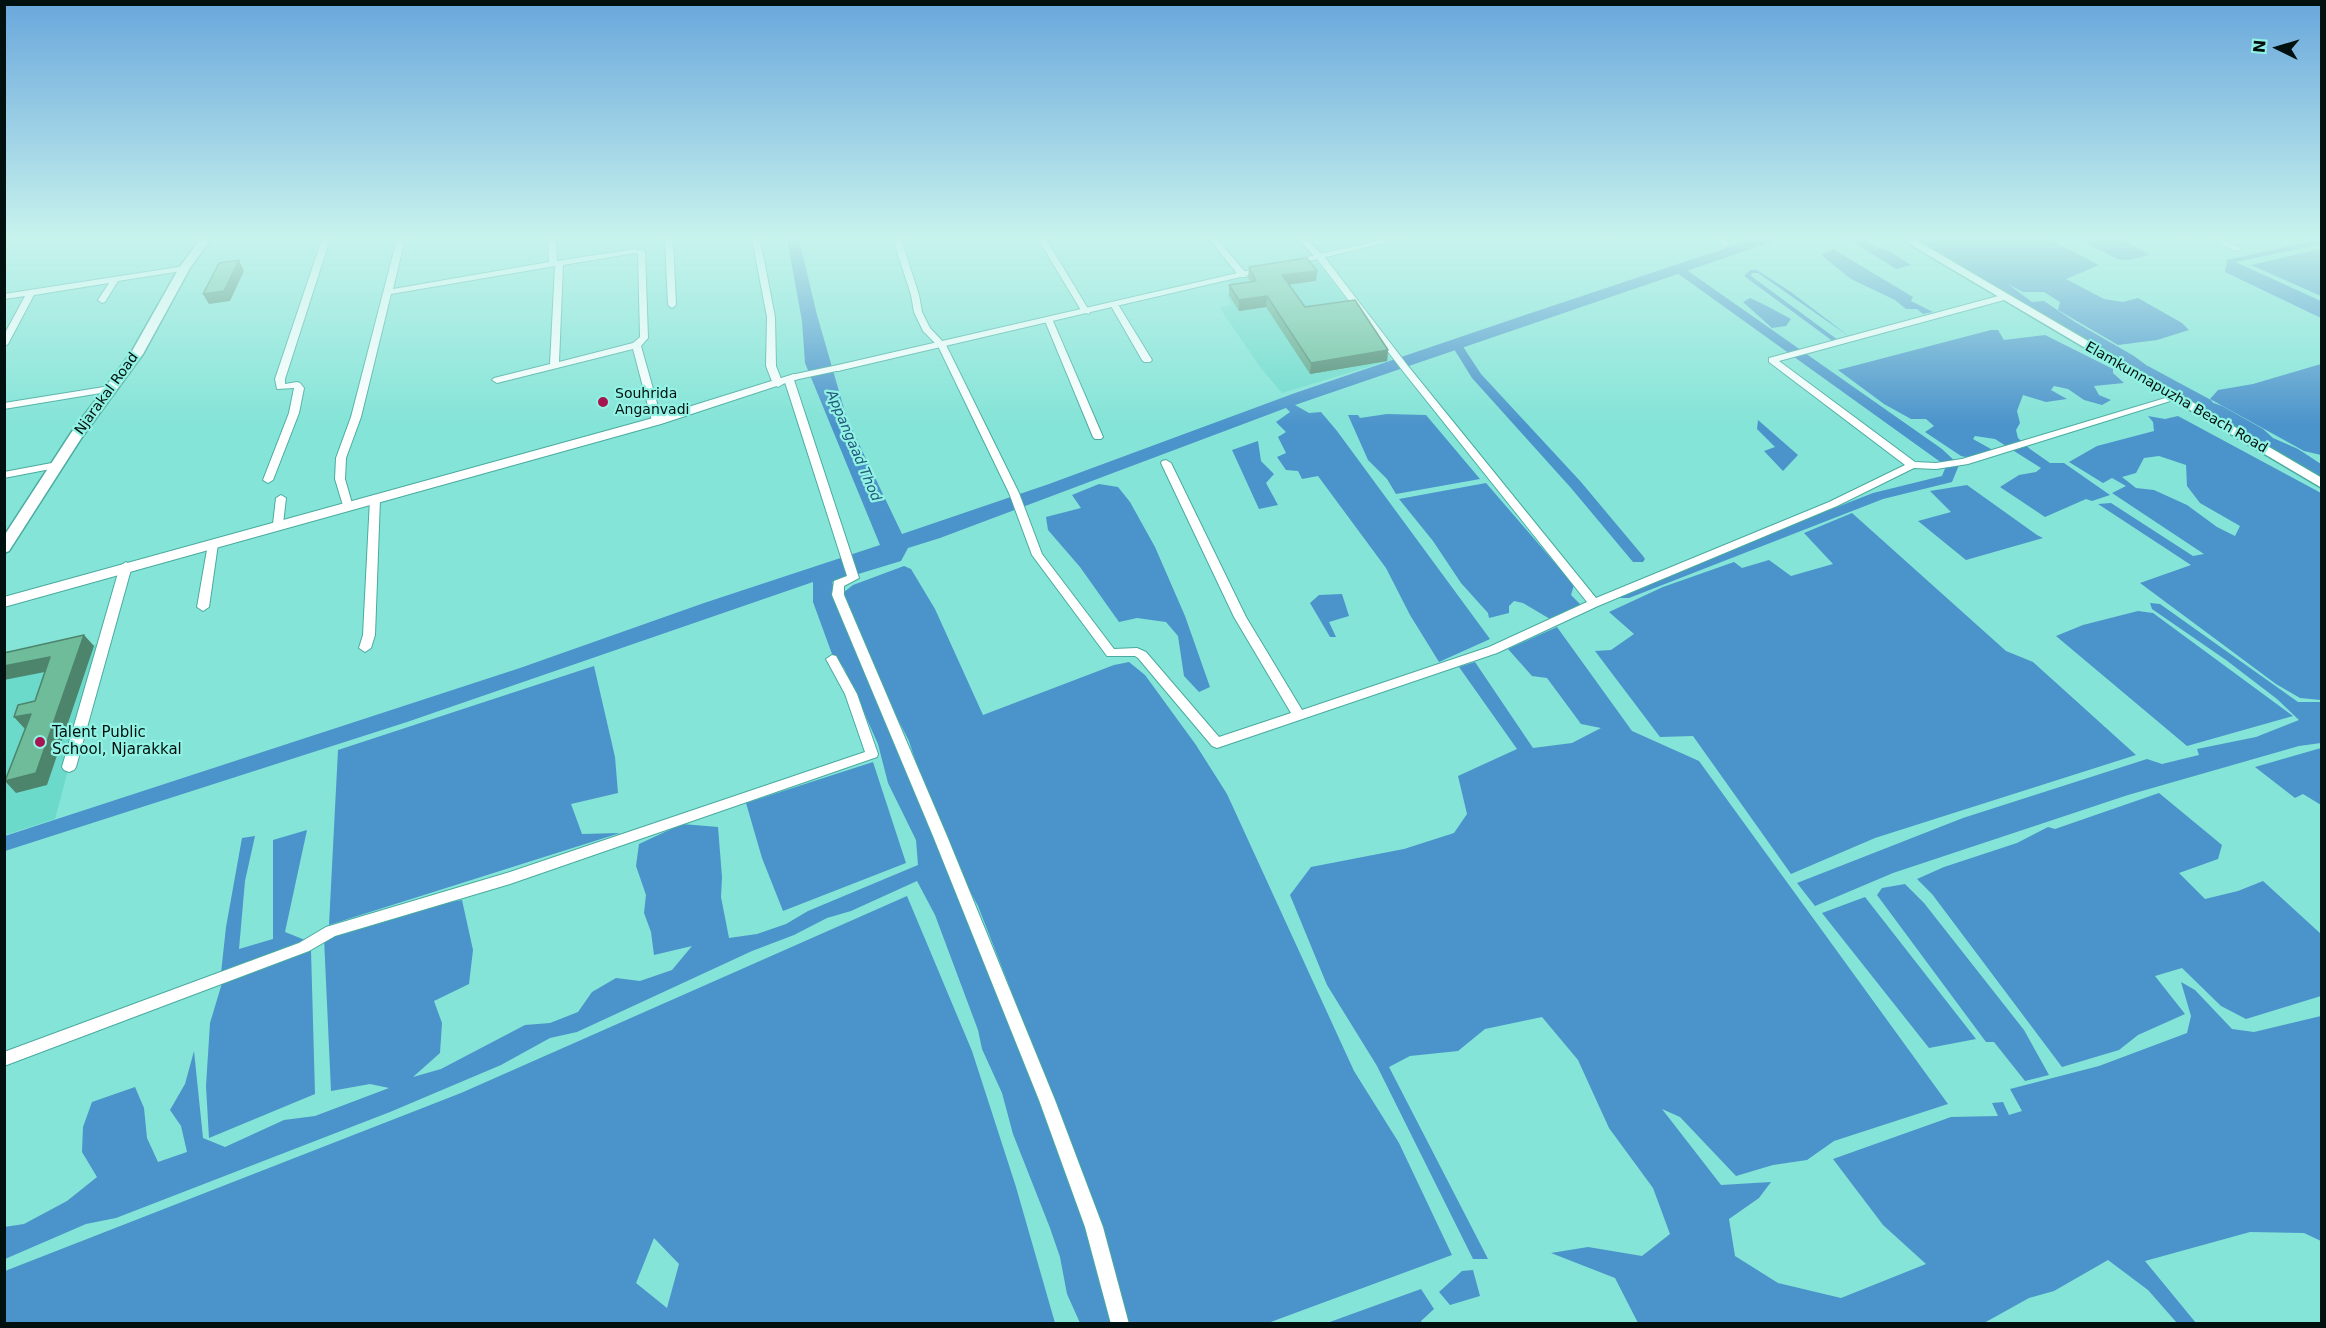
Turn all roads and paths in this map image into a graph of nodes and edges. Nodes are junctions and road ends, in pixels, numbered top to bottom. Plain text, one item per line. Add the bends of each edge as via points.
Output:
1 (26, 301) edge
2 (167, 301) edge
3 (306, 301) edge
4 (385, 301) edge
5 (555, 301) edge
6 (643, 301) edge
7 (672, 301) edge
8 (768, 301) edge
9 (916, 301) edge
10 (1079, 301) edge
11 (1136, 301) edge
12 (1353, 301) edge
13 (1988, 301) edge
14 (2012, 301) edge
15 (672, 305) dead end
16 (1115, 306) junction
17 (1086, 312) junction
18 (1049, 321) junction
19 (4, 344) edge
20 (636, 345) junction
21 (942, 345) junction
22 (1147, 360) dead end
23 (554, 366) junction
24 (838, 368) joint
25 (497, 380) dead end
26 (787, 380) junction
27 (110, 389) junction
28 (2175, 398) junction
29 (4, 406) edge
30 (657, 421) junction
31 (1098, 437) dead end
32 (1166, 463) dead end
33 (57, 465) junction
34 (1912, 465) junction
35 (4, 475) edge
36 (268, 480) dead end
37 (2322, 484) edge
38 (281, 498) dead end
39 (375, 499) junction
40 (348, 507) junction
41 (278, 525) junction
42 (213, 544) junction
43 (4, 548) edge
44 (126, 566) junction
45 (4, 602) edge
46 (1594, 603) junction
47 (203, 607) dead end
48 (365, 648) dead end
49 (832, 659) dead end
50 (1299, 716) junction
51 (69, 766) dead end
52 (4, 1059) edge
53 (1120, 1323) edge

1 - 19 street
2 - 27 main road, Njarakal Road via 137,354
3 - 36 street via 280,379 280,387 299,388 294,413
4 - 40 street via 356,417 341,458 340,479
5 - 23 street
6 - 20 street via 644,338
7 - 15 street
8 - 26 street via 771,366
9 - 21 street via 926,328
10 - 17 street
11 - 16 street
12 - 46 street
13 - 34 street via 1772,360
14 - 28 main road, Elamkunnapuzha Beach Road
16 - 17 street
16 - 22 street
17 - 18 street
18 - 21 street
18 - 31 street
20 - 23 street
20 - 30 street
21 - 24 street
21 - 50 street via 1014,493 1037,555 1111,653 1137,652 1143,656 1217,743
23 - 25 street
24 - 26 street
26 - 30 street
26 - 53 street via 853,578 838,584 838,595 1047,1100 1094,1227
27 - 29 street
27 - 33 main road, Njarakal Road
28 - 34 street via 1964,462
28 - 37 main road, Elamkunnapuzha Beach Road
30 - 39 street
32 - 50 street via 1240,617
33 - 35 street
33 - 43 main road, Njarakal Road
34 - 46 street via 1833,504
38 - 41 street
39 - 40 street
39 - 48 street via 369,635
40 - 41 street
41 - 42 street
42 - 44 street
42 - 47 street
44 - 45 street
44 - 51 street
46 - 50 street via 1493,650
49 - 52 street via 851,694 872,754 510,878 331,932 304,947

